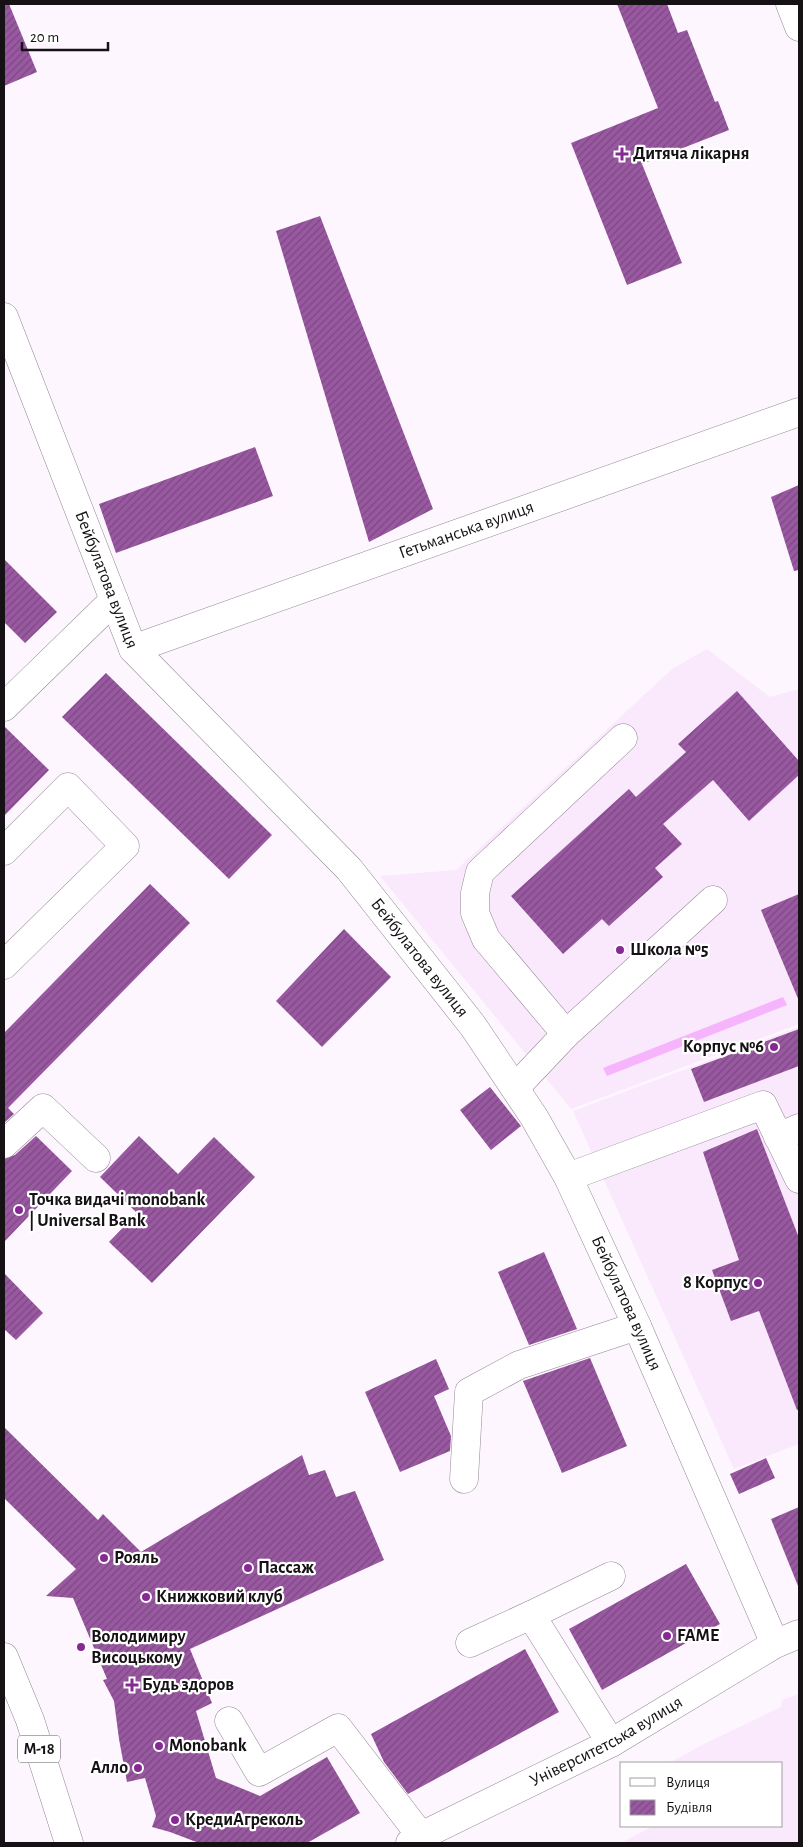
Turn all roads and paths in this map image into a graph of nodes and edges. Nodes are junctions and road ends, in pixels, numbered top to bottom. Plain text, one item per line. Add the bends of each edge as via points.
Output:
1 (790, 4) edge
2 (799, 26) edge
3 (4, 317) edge
4 (799, 412) edge
5 (114, 600) junction
6 (133, 648) junction
7 (4, 706) edge
8 (623, 738) dead end
9 (4, 851) edge
10 (713, 900) dead end
11 (4, 965) edge
12 (566, 1034) junction
13 (515, 1088) junction
14 (789, 1133) edge
15 (4, 1144) edge
16 (96, 1158) dead end
17 (568, 1177) junction
18 (799, 1179) edge
19 (636, 1326) junction
20 (464, 1479) dead end
21 (611, 1576) dead end
22 (531, 1614) junction
23 (787, 1639) edge
24 (470, 1643) dead end
25 (4, 1657) edge
26 (229, 1722) dead end
27 (611, 1743) junction
28 (415, 1839) edge
29 (69, 1843) edge

1 - 2 main road
3 - 5 main road, Бейбулатова вулиця
4 - 6 main road, Гетьманська вулиця
5 - 6 main road, Бейбулатова вулиця
5 - 7 main road
6 - 13 main road, Бейбулатова вулиця via 349,869 473,1026
8 - 12 main road via 480,872 475,892 475,913 486,939
9 - 11 main road via 68,787 125,846
10 - 12 main road
12 - 13 main road
13 - 17 main road, Бейбулатова вулиця
14 - 17 main road via 763,1105
14 - 18 main road
15 - 16 main road via 43,1108
17 - 19 main road, Бейбулатова вулиця
19 - 20 main road via 519,1365 469,1392
19 - 23 main road, Бейбулатова вулиця
21 - 22 main road
22 - 24 main road
22 - 27 main road
23 - 27 main road, Університетська вулиця
25 - 29 main road, М-18 via 30,1720
26 - 28 main road via 259,1772 338,1728
27 - 28 main road, Університетська вулиця

